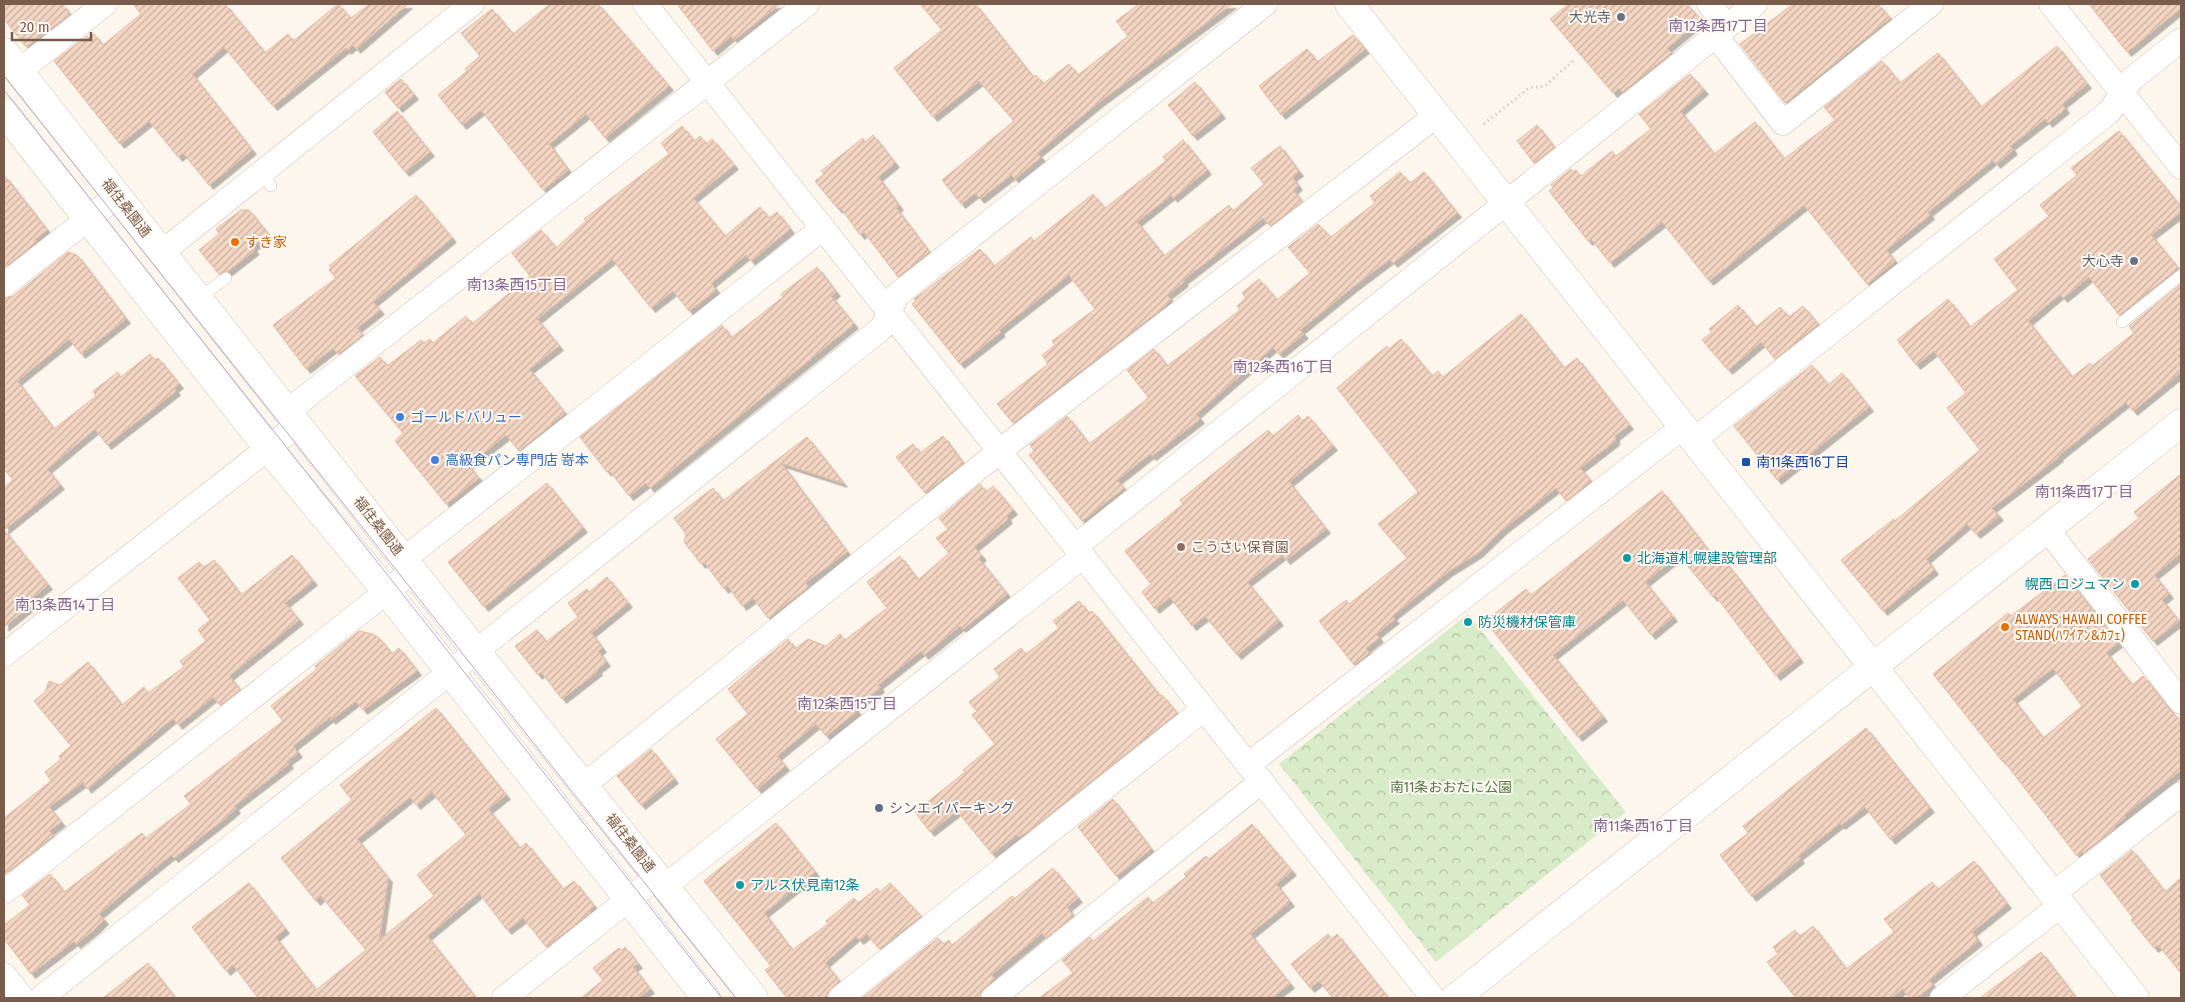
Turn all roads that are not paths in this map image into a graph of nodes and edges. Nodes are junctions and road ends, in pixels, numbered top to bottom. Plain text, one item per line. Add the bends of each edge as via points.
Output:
1 (104, 4) edge
2 (472, 4) edge
3 (645, 4) edge
4 (807, 4) edge
5 (1265, 4) edge
6 (1349, 4) edge
7 (1709, 4) edge
8 (1755, 4) edge
9 (1931, 4) edge
10 (2052, 4) edge
11 (1722, 31) junction
12 (2181, 40) edge
13 (12, 61) edge
14 (707, 82) junction
15 (2123, 94) junction
16 (4, 112) edge
17 (1437, 115) junction
18 (2181, 167) edge
19 (117, 196) junction
20 (1506, 203) junction
21 (88, 219) junction
22 (823, 228) junction
23 (161, 253) junction
24 (2181, 274) edge
25 (226, 278) dead end
26 (4, 285) edge
27 (198, 299) junction
28 (889, 311) junction
29 (2122, 322) dead end
30 (293, 417) junction
31 (1688, 433) junction
32 (2178, 433) edge
33 (268, 448) junction
34 (1000, 451) junction
35 (2047, 529) junction
36 (1079, 552) junction
37 (408, 565) junction
38 (387, 592) junction
39 (476, 650) junction
40 (4, 655) edge
41 (1873, 667) junction
42 (448, 672) junction
43 (2181, 702) edge
44 (1204, 709) junction
45 (1255, 773) junction
46 (584, 785) junction
47 (2181, 794) edge
48 (661, 881) junction
49 (4, 892) edge
50 (629, 900) junction
51 (2057, 900) junction
52 (4, 975) edge
53 (22, 998) edge
54 (41, 998) edge
55 (504, 998) edge
56 (706, 998) edge
57 (754, 998) edge
58 (840, 998) edge
59 (993, 998) edge
60 (1433, 998) edge
61 (1455, 998) edge
62 (1942, 998) edge
63 (2135, 998) edge

1 - 13 street
2 - 23 street via 266,180
3 - 14 street
4 - 14 street
5 - 28 street via 896,295
6 - 17 street
7 - 11 street
8 - 11 street
9 - 11 street via 1783,123
10 - 15 street
11 - 20 street
12 - 15 street via 2132,79
13 - 19 street, 福住桑園通
14 - 22 street
14 - 30 street
15 - 18 street
15 - 31 street via 2109,112
16 - 21 street
17 - 20 street
17 - 34 street
19 - 21 street
19 - 23 street, 福住桑園通
20 - 31 street
20 - 36 street
21 - 26 street
21 - 33 street
22 - 28 street
22 - 37 street
23 - 27 street, 福住桑園通
24 - 29 lane
25 - 27 lane
27 - 30 street, 福住桑園通
28 - 34 street
28 - 39 street via 882,328
30 - 33 street
30 - 37 street, 福住桑園通
31 - 41 street
31 - 45 street
32 - 35 street
33 - 38 street
33 - 40 street
34 - 36 street
34 - 46 street
35 - 41 street
35 - 43 street
36 - 44 street
36 - 48 street
37 - 38 street
37 - 39 street, 福住桑園通
38 - 42 street
38 - 49 street
39 - 42 street
39 - 46 street, 福住桑園通
41 - 51 street
41 - 61 street
42 - 50 street
42 - 54 street
44 - 45 street
44 - 58 street
45 - 59 street
45 - 60 street
46 - 48 street, 福住桑園通
47 - 51 street
48 - 50 street
48 - 57 street, 福住桑園通
50 - 55 street
50 - 56 street
51 - 62 street
51 - 63 street
52 - 53 street

